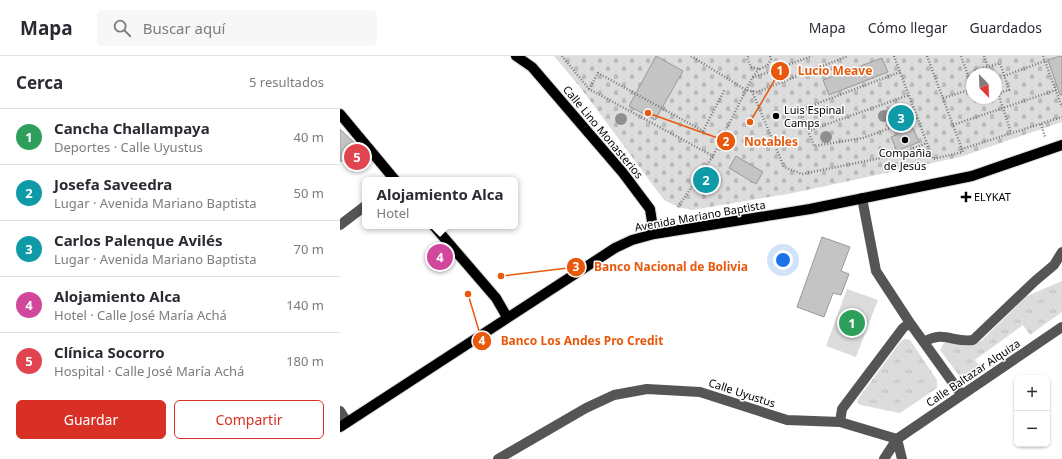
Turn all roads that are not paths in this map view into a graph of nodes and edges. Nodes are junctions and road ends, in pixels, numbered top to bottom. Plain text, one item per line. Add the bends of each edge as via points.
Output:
1 (516, 56) edge
2 (340, 114) edge
3 (1062, 145) edge
4 (392, 177) edge
5 (862, 198) junction
6 (362, 208) edge
7 (340, 225) edge
8 (437, 229) edge
9 (654, 234) junction
10 (1062, 252) edge
11 (507, 317) junction
12 (910, 323) junction
13 (1062, 327) edge
14 (924, 342) junction
15 (961, 394) junction
16 (340, 411) edge
17 (840, 422) junction
18 (344, 425) edge
19 (897, 439) junction
20 (498, 459) edge
21 (884, 459) edge
22 (902, 459) edge

1 - 9 main road, Calle Lino Monasterios via 532,67 623,173 650,209
2 - 4 main road
3 - 5 main road, Avenida Mariano Baptista via 972,176
5 - 9 main road, Avenida Mariano Baptista via 810,210
5 - 12 street via 876,271
6 - 7 street
8 - 11 main road via 496,298
9 - 11 main road, Avenida Mariano Baptista via 614,248
10 - 14 street via 1054,265 973,340 942,336 932,337
11 - 18 main road, Avenida Mariano Baptista
12 - 14 street
12 - 17 street via 903,328 842,409
13 - 15 street, Calle Baltazar Alquiza
14 - 15 street
15 - 19 street, Calle Baltazar Alquiza
16 - 18 street
17 - 19 street, Calle Uyustus
17 - 20 street, Calle Uyustus via 786,420 700,392 647,389 614,395 586,408
19 - 21 street
19 - 22 street

